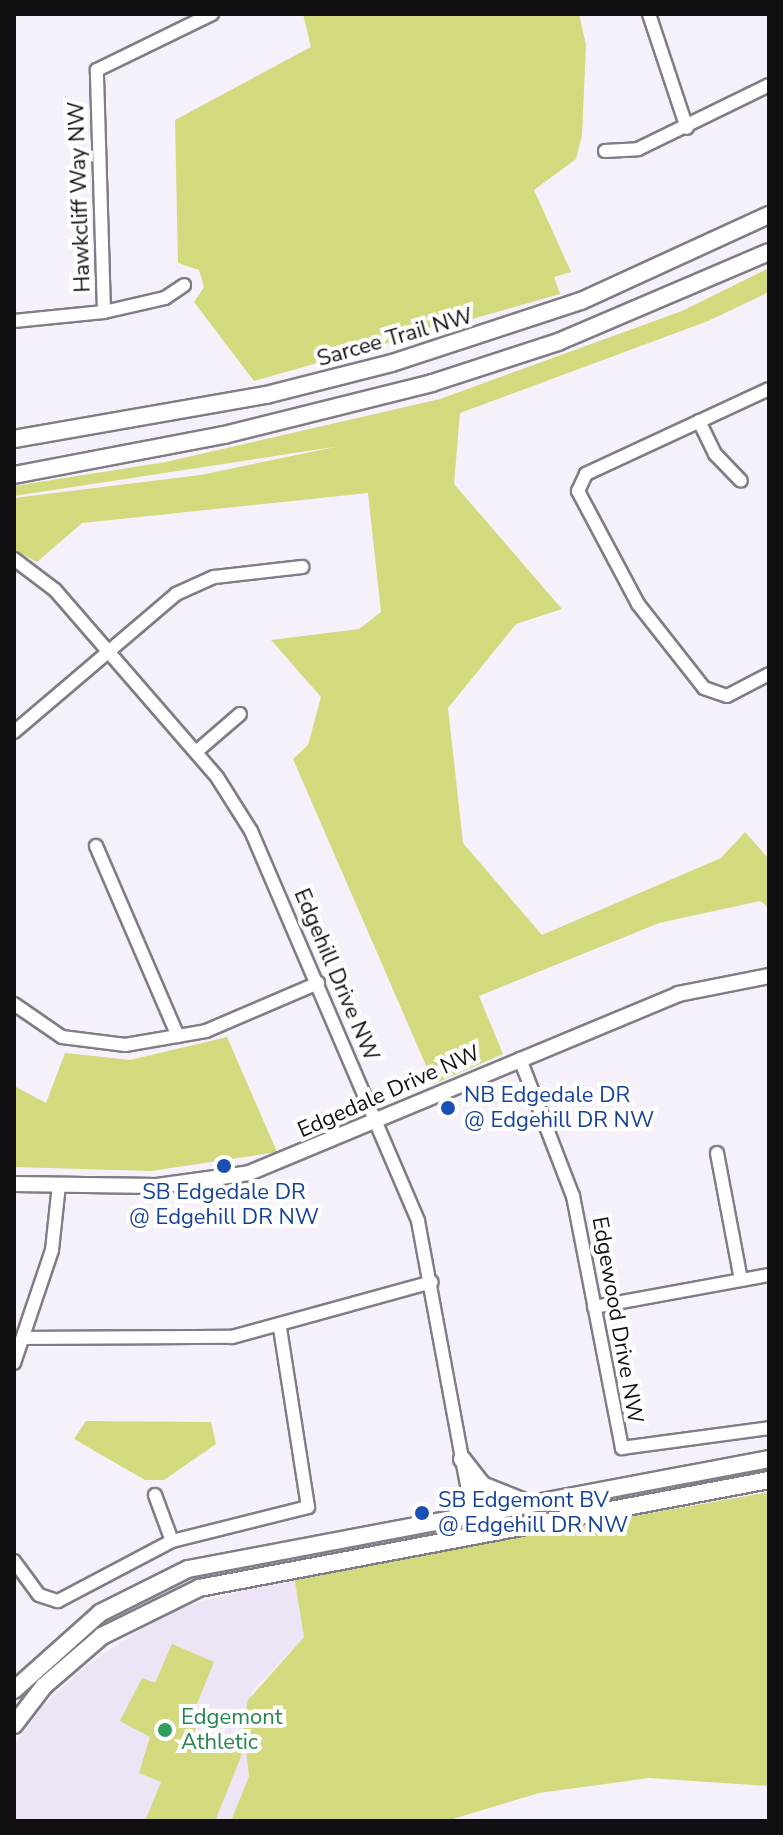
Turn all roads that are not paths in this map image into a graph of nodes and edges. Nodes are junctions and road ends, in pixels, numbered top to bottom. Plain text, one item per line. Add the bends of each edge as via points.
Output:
1 (212, 14) edge
2 (649, 14) edge
3 (769, 85) edge
4 (687, 128) junction
5 (605, 151) dead end
6 (769, 215) edge
7 (769, 252) edge
8 (184, 285) dead end
9 (104, 312) junction
10 (14, 321) edge
11 (769, 389) edge
12 (699, 421) junction
13 (14, 439) edge
14 (14, 475) edge
15 (741, 481) dead end
16 (14, 559) edge
17 (302, 567) dead end
18 (107, 651) junction
19 (769, 674) edge
20 (240, 714) dead end
21 (14, 732) edge
22 (196, 752) junction
23 (96, 846) dead end
24 (769, 976) edge
25 (318, 983) junction
26 (14, 1004) edge
27 (178, 1036) junction
28 (520, 1059) junction
29 (376, 1121) junction
30 (717, 1153) dead end
31 (14, 1184) edge
32 (59, 1184) junction
33 (769, 1275) edge
34 (741, 1280) junction
35 (432, 1282) junction
36 (594, 1307) junction
37 (280, 1329) junction
38 (23, 1338) junction
39 (14, 1363) edge
40 (769, 1428) edge
41 (462, 1459) junction
42 (769, 1459) edge
43 (769, 1480) edge
44 (155, 1495) dead end
45 (527, 1502) junction
46 (472, 1513) junction
47 (476, 1534) junction
48 (172, 1541) junction
49 (14, 1561) edge
50 (15, 1689) edge
51 (14, 1725) edge

1 - 9 street, Hawkcliff Way NW via 97,70
2 - 4 street
3 - 4 street
4 - 5 street via 638,149
6 - 13 main road, Sarcee Trail NW via 581,301 407,359 266,395
7 - 14 main road via 558,342 432,383 296,419
8 - 9 street via 165,298
9 - 10 street, Hawkcliff Way NW
11 - 12 street
12 - 15 street via 715,454
12 - 19 street via 586,474 578,491 638,604 704,688 727,696
16 - 18 street, Edgehill Drive NW via 55,590
17 - 18 street via 198,584 164,602
18 - 21 street
18 - 22 street, Edgehill Drive NW
20 - 22 street
22 - 25 street, Edgehill Drive NW via 246,821
23 - 27 street
24 - 28 street, Edgedale Drive NW via 678,994
25 - 27 street
25 - 29 street, Edgehill Drive NW
26 - 27 street via 50,1032 87,1044
28 - 29 street, Edgedale Drive NW
28 - 36 street, Edgewood Drive NW via 566,1171
29 - 32 street, Edgedale Drive NW via 276,1165 216,1180
29 - 35 street, Edgehill Drive NW via 418,1221
30 - 34 street
31 - 32 street, Edgedale Drive NW
32 - 38 street via 52,1250
33 - 34 street
34 - 36 street
35 - 37 street via 383,1292
35 - 41 street, Edgehill Drive NW
36 - 40 street, Edgewood Drive NW via 622,1448
37 - 38 street via 181,1342
37 - 48 street via 308,1507
38 - 39 street
41 - 45 main road via 482,1485
41 - 46 street, Edgehill Drive NW
42 - 45 main road
43 - 47 main road
44 - 48 street
45 - 46 main road
46 - 47 street, Edgehill Drive NW
46 - 50 main road via 300,1543 165,1577 82,1626
47 - 51 main road via 243,1576 172,1598 81,1652
48 - 49 street via 58,1601 39,1595

